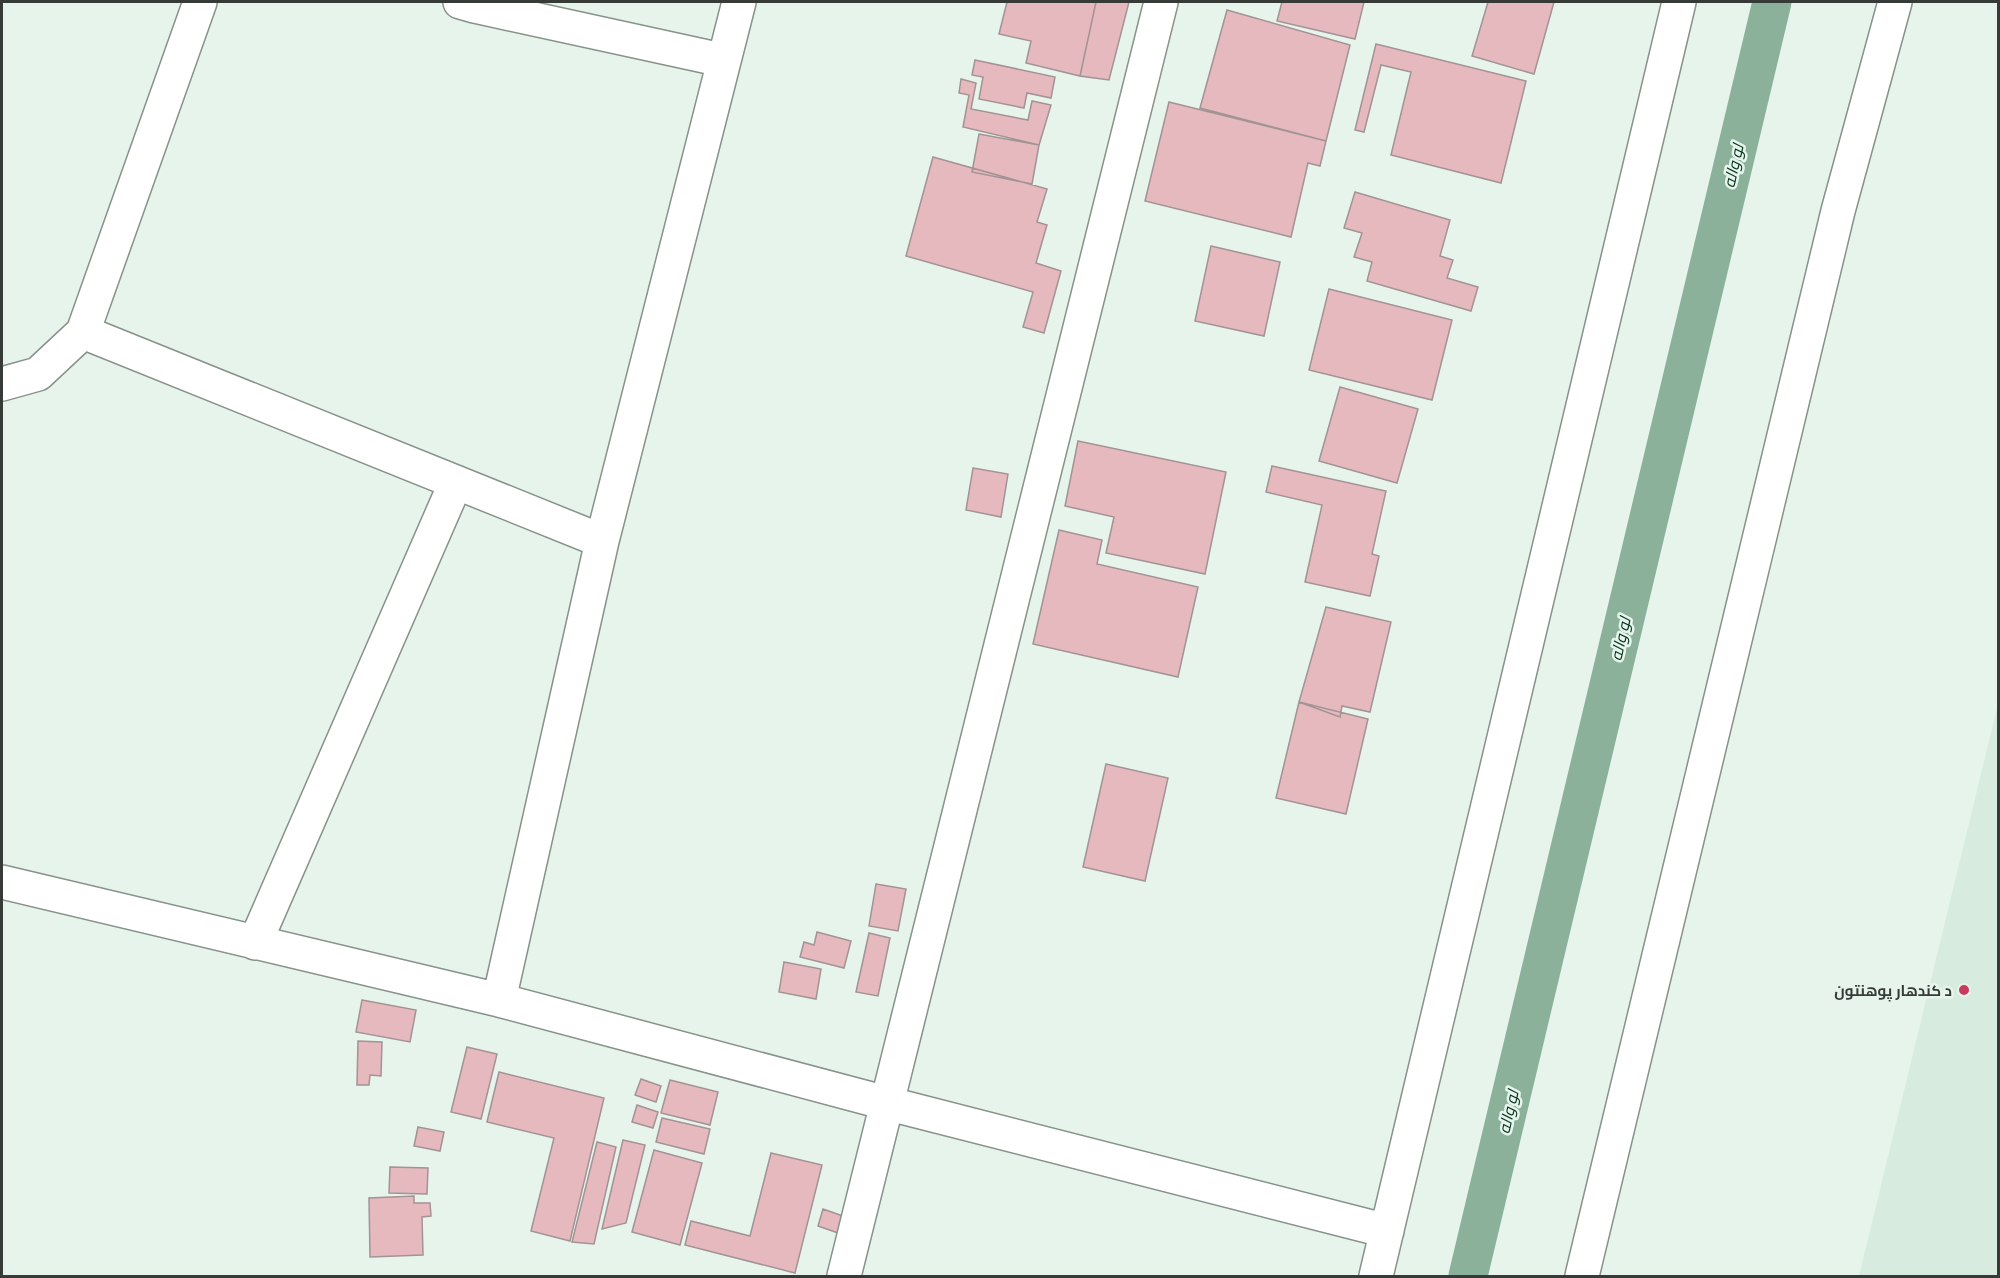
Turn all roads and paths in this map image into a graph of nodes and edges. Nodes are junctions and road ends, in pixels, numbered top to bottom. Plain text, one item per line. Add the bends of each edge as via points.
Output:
1 (200, 2) edge
2 (460, 2) edge
3 (739, 2) edge
4 (1161, 2) edge
5 (1679, 2) edge
6 (1895, 2) edge
7 (722, 60) junction
8 (83, 332) junction
9 (2, 384) edge
10 (456, 482) junction
11 (602, 541) junction
12 (2, 882) edge
13 (255, 943) junction
14 (499, 1000) junction
15 (886, 1103) junction
16 (1387, 1231) junction
17 (844, 1276) edge
18 (1376, 1276) edge
19 (1582, 1276) edge

1 - 8 street
2 - 7 street
3 - 7 street
4 - 15 street
5 - 16 street
6 - 19 street via 1838,210
7 - 11 street
8 - 9 street via 38,374
8 - 10 street
10 - 11 street
10 - 13 street
11 - 14 street
12 - 13 street
13 - 14 street
14 - 15 street
15 - 16 street
15 - 17 street
16 - 18 street

